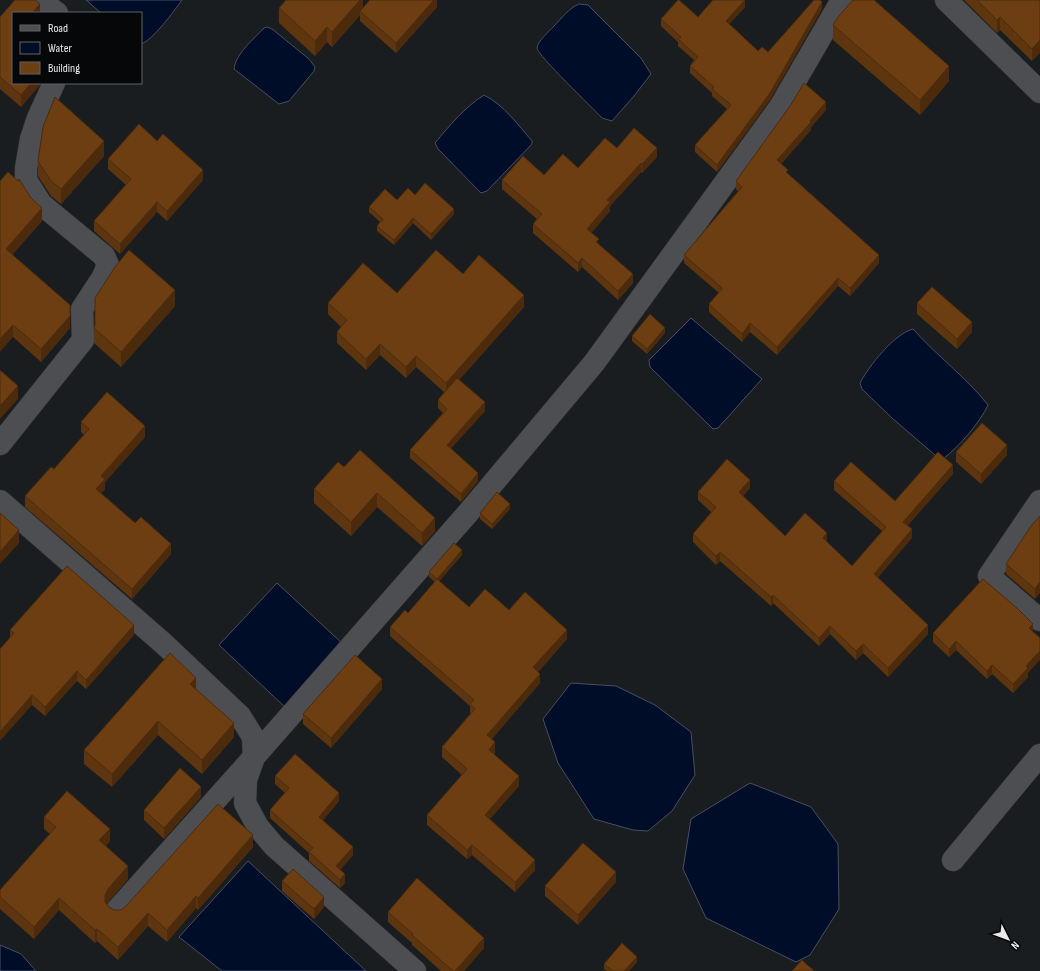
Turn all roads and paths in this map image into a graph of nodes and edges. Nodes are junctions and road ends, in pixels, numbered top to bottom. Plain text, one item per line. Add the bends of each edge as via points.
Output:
1 (39, 0) edge
2 (842, 0) edge
3 (946, 0) edge
4 (56, 12) edge
5 (54, 84) edge
6 (1040, 92) edge
7 (0, 444) edge
8 (0, 501) edge
9 (1040, 501) edge
10 (1040, 620) edge
11 (1040, 755) edge
12 (254, 757) junction
13 (953, 860) dead end
14 (116, 910) edge
15 (415, 971) edge

1 - 4 street
2 - 12 street via 780,107 594,363 468,513
3 - 6 street
5 - 7 street via 31,140 26,180 41,204 104,256 108,265 82,309 83,340
8 - 12 street via 164,644 240,716 253,737
9 - 10 street via 989,576
11 - 13 street
12 - 14 street
12 - 15 street via 246,780 245,802 258,827 274,846

